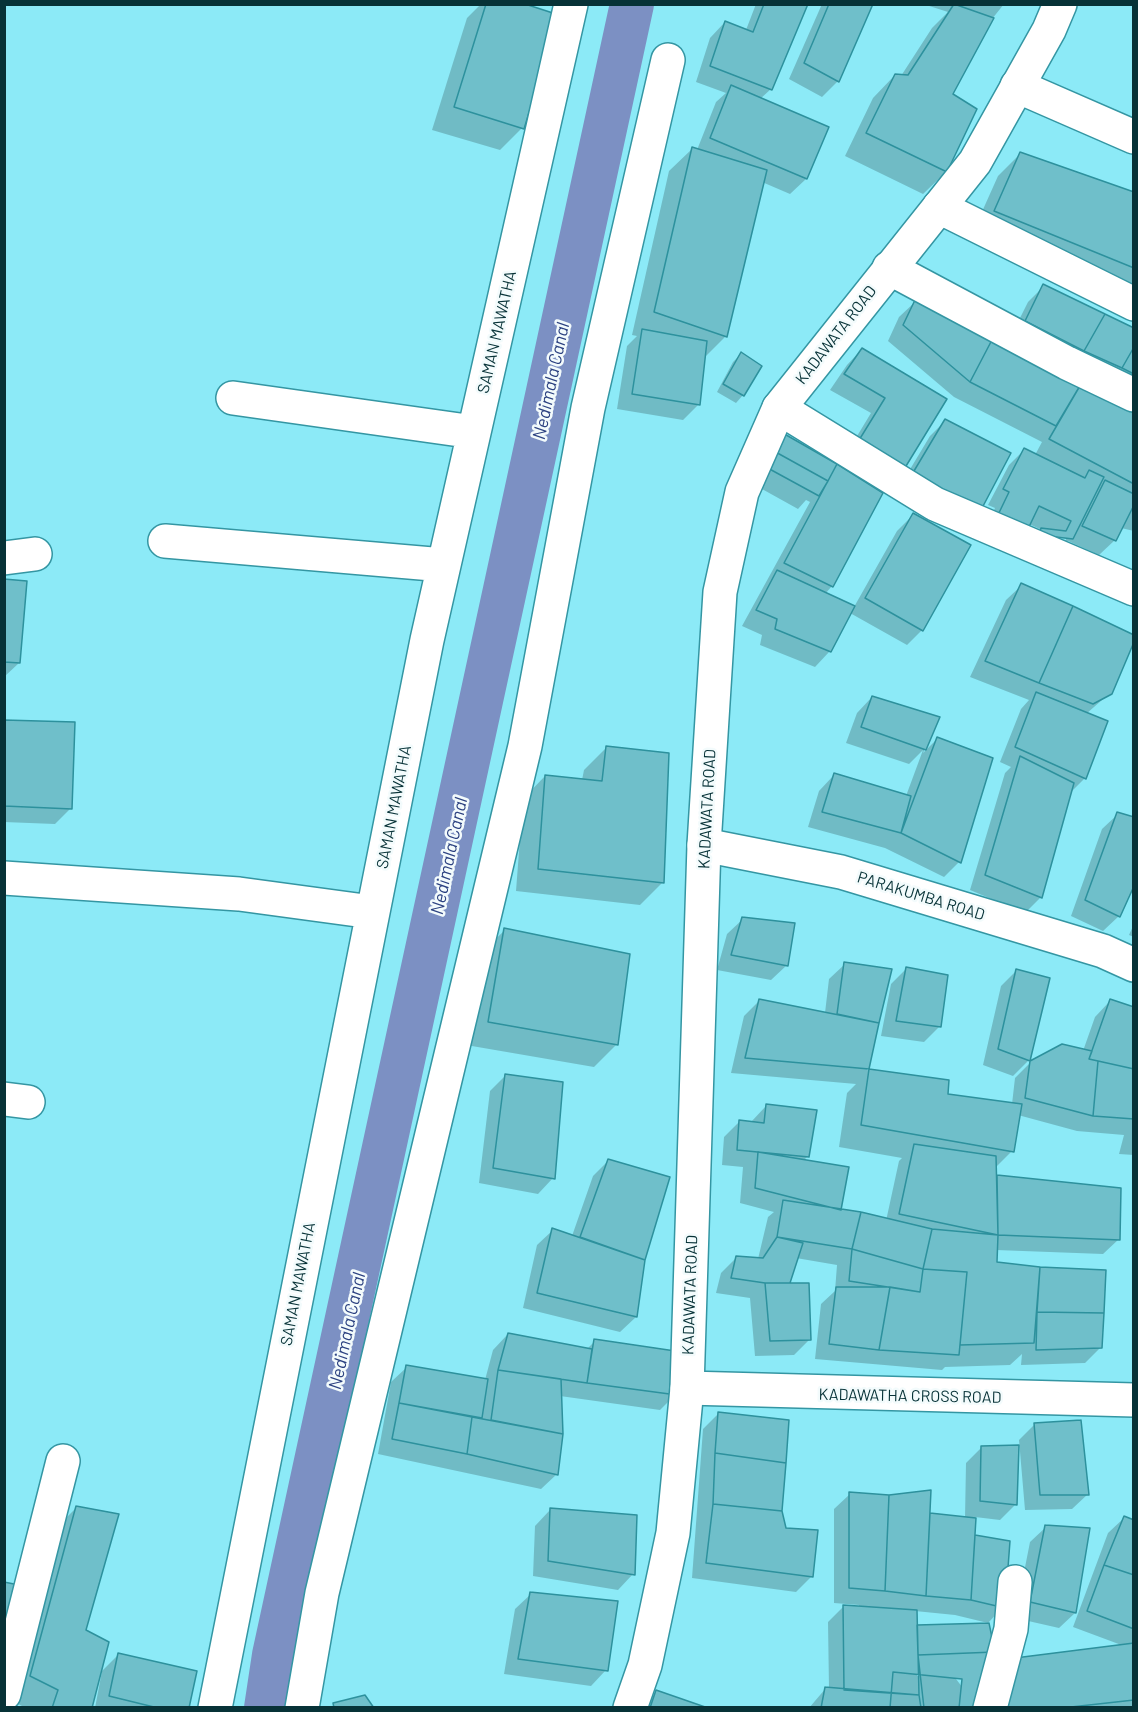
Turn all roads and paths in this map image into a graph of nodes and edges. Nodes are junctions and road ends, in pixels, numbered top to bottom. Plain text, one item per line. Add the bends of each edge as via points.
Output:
1 (571, 4) edge
2 (1060, 4) edge
3 (668, 60) dead end
4 (1017, 86) junction
5 (1134, 136) edge
6 (939, 207) junction
7 (889, 268) junction
8 (1134, 304) edge
9 (1134, 395) edge
10 (233, 398) dead end
11 (779, 408) junction
12 (474, 432) junction
13 (165, 541) dead end
14 (444, 565) junction
15 (1134, 589) edge
16 (704, 845) junction
17 (4, 879) edge
18 (372, 912) junction
19 (1134, 965) edge
20 (687, 1388) junction
21 (1134, 1400) edge
22 (63, 1461) dead end
23 (1016, 1582) dead end
24 (4, 1694) edge
25 (215, 1707) edge
26 (302, 1707) edge
27 (630, 1707) edge
28 (990, 1707) edge

1 - 12 street, SAMAN MAWATHA
2 - 4 street, KADAWATA ROAD
3 - 26 street via 588,408 525,746 322,1593
4 - 5 street
4 - 6 street, KADAWATA ROAD via 975,162
6 - 7 street, KADAWATA ROAD
6 - 8 street
7 - 9 street
7 - 11 street, KADAWATA ROAD
10 - 12 street
11 - 15 street via 935,504
11 - 16 street, KADAWATA ROAD via 742,492 720,592
12 - 14 street, SAMAN MAWATHA
13 - 14 street
14 - 18 street, SAMAN MAWATHA
16 - 19 street, PARAKUMBA ROAD via 841,872 1103,951
16 - 20 street, KADAWATA ROAD
17 - 18 street via 239,894
18 - 25 street, SAMAN MAWATHA
20 - 21 street, KADAWATHA CROSS ROAD
20 - 27 street, KADAWATA ROAD via 673,1533 645,1665
22 - 24 street
23 - 28 street via 1011,1629

